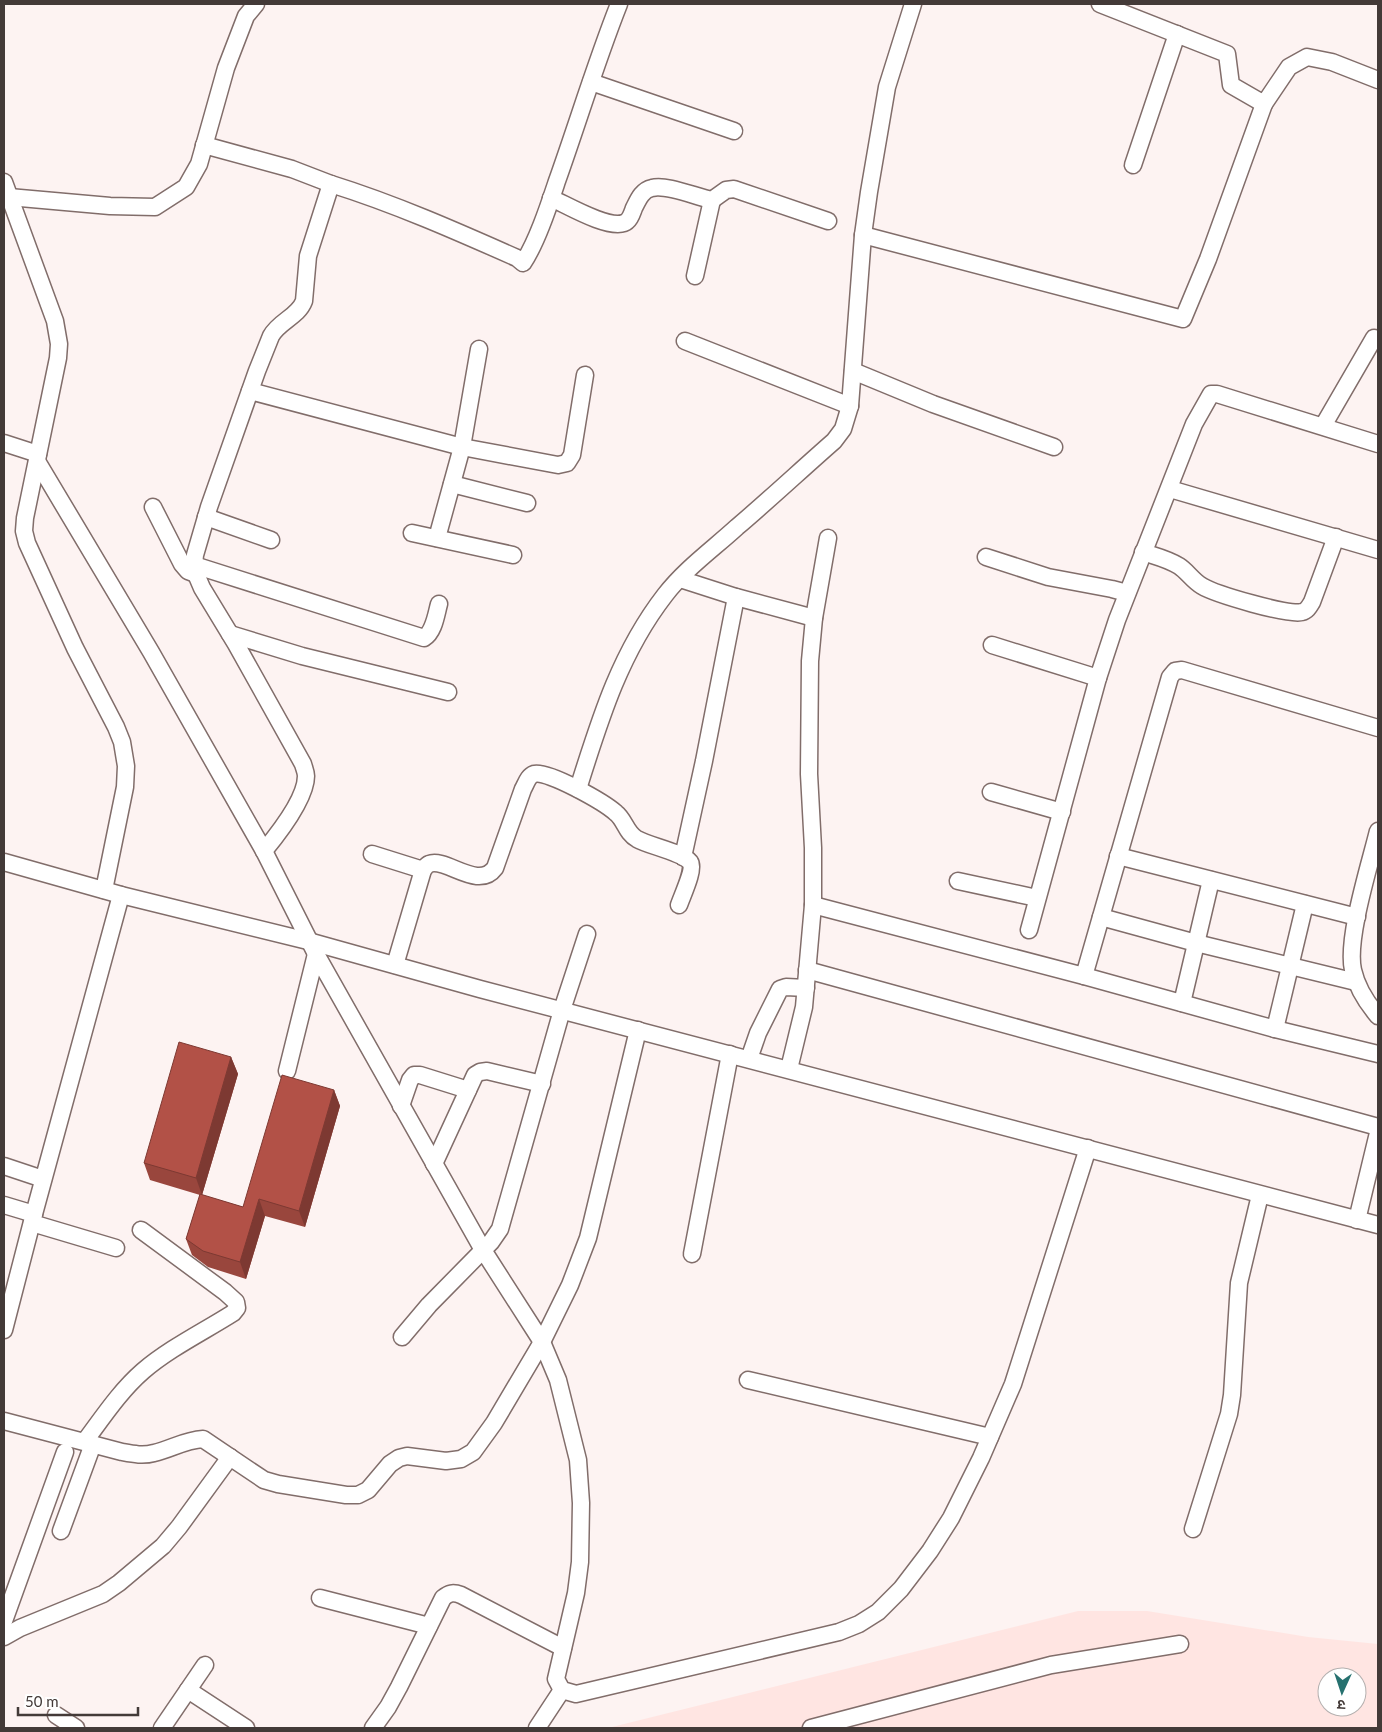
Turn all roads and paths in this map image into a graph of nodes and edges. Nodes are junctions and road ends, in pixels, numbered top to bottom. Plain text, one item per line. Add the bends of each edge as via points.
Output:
1 (256, 4) edge
2 (619, 4) edge
3 (913, 4) edge
4 (1100, 4) edge
5 (1176, 34) junction
6 (1378, 80) edge
7 (591, 82) junction
8 (1264, 104) junction
9 (734, 132) dead end
10 (204, 145) junction
11 (1134, 165) dead end
12 (331, 184) junction
13 (6, 189) edge
14 (551, 198) junction
15 (712, 200) junction
16 (828, 221) dead end
17 (863, 235) junction
18 (695, 276) dead end
19 (1374, 338) dead end
20 (685, 341) dead end
21 (479, 349) dead end
22 (853, 371) junction
23 (585, 375) dead end
24 (250, 391) junction
25 (850, 406) junction
26 (1323, 426) junction
27 (4, 443) edge
28 (1378, 444) edge
29 (462, 447) junction
30 (1054, 447) dead end
31 (37, 458) junction
32 (452, 484) junction
33 (1170, 489) junction
34 (527, 502) dead end
35 (153, 507) dead end
36 (206, 517) junction
37 (412, 533) dead end
38 (1336, 537) junction
39 (437, 538) junction
40 (828, 538) dead end
41 (271, 540) dead end
42 (1378, 550) edge
43 (1143, 552) junction
44 (513, 555) dead end
45 (986, 556) dead end
46 (195, 569) junction
47 (680, 579) junction
48 (1127, 593) junction
49 (736, 597) junction
50 (439, 604) dead end
51 (814, 618) junction
52 (230, 634) junction
53 (992, 645) dead end
54 (1098, 678) junction
55 (448, 692) dead end
56 (1378, 728) edge
57 (578, 789) junction
58 (991, 792) dead end
59 (1062, 812) junction
60 (1378, 831) edge
61 (264, 851) junction
62 (372, 854) dead end
63 (1118, 856) junction
64 (683, 857) junction
65 (4, 862) edge
66 (423, 870) junction
67 (1211, 880) junction
68 (958, 881) dead end
69 (104, 890) junction
70 (121, 895) junction
71 (1038, 898) junction
72 (1304, 904) junction
73 (679, 905) dead end
74 (813, 905) junction
75 (1101, 917) junction
76 (1357, 917) junction
77 (1029, 930) dead end
78 (587, 934) dead end
79 (1196, 943) junction
80 (312, 948) junction
81 (395, 965) junction
82 (1290, 966) junction
83 (807, 970) junction
84 (1084, 976) junction
85 (1356, 982) junction
86 (806, 988) junction
87 (1182, 1003) junction
88 (562, 1010) junction
89 (1378, 1016) edge
90 (1275, 1029) junction
91 (638, 1030) junction
92 (730, 1054) junction
93 (1378, 1054) edge
94 (749, 1059) junction
95 (788, 1069) junction
96 (287, 1071) dead end
97 (542, 1084) junction
98 (468, 1090) junction
99 (401, 1106) junction
100 (1378, 1127) edge
101 (1378, 1133) edge
102 (1088, 1148) junction
103 (434, 1164) junction
104 (4, 1166) edge
105 (44, 1179) junction
106 (1260, 1195) junction
107 (4, 1205) edge
108 (33, 1218) junction
109 (1358, 1220) junction
110 (1378, 1225) edge
111 (141, 1230) dead end
112 (116, 1248) dead end
113 (482, 1250) junction
114 (692, 1254) dead end
115 (4, 1330) edge
116 (402, 1337) dead end
117 (542, 1342) junction
118 (748, 1380) dead end
119 (4, 1421) edge
120 (990, 1437) junction
121 (89, 1443) junction
122 (65, 1452) dead end
123 (230, 1457) junction
124 (1193, 1529) dead end
125 (61, 1531) dead end
126 (320, 1598) dead end
127 (4, 1621) edge
128 (429, 1626) junction
129 (4, 1637) edge
130 (1180, 1644) dead end
131 (563, 1648) junction
132 (206, 1664) dead end
133 (188, 1690) junction
134 (562, 1690) junction
135 (56, 1715) dead end
136 (76, 1728) edge
137 (162, 1728) edge
138 (246, 1728) edge
139 (373, 1728) edge
140 (537, 1728) edge
141 (811, 1728) edge

1 - 10 street via 246,16 226,68
2 - 7 street
3 - 17 street via 887,87
4 - 5 street
5 - 8 street via 1227,54 1231,85
5 - 11 street
6 - 8 street via 1332,62 1307,57 1289,67
7 - 9 street
7 - 14 street
8 - 17 street via 1183,319
10 - 12 street via 292,169
10 - 13 street via 186,187 155,207 110,206
12 - 14 street via 450,228 524,263
12 - 24 street via 310,248 304,301 301,308 275,330
13 - 31 street via 55,321 59,344
14 - 15 street via 604,222 616,224 629,219 638,199 652,188 663,187
15 - 16 street via 726,190 734,189
15 - 18 street
17 - 22 street
19 - 26 street
20 - 25 street
21 - 29 street
22 - 25 street
22 - 30 street via 933,404
23 - 29 street via 572,456 567,463 531,461
24 - 29 street
24 - 36 street
25 - 47 street via 843,429 834,441
26 - 28 street
26 - 33 street via 1211,394 1194,424
27 - 31 street
29 - 32 street
31 - 61 street
31 - 69 street via 25,518 27,543 75,648 116,727 126,766 125,787
32 - 34 street
32 - 39 street
33 - 38 street
33 - 43 street
35 - 46 street via 182,564 188,571
36 - 41 street
36 - 46 street via 195,555
37 - 39 street
38 - 42 street
38 - 43 street via 1312,602 1307,610 1300,613 1219,594 1202,586 1172,562
39 - 44 street
40 - 51 street
43 - 48 street
45 - 48 street via 1048,577
46 - 50 street via 424,638 431,631
46 - 52 street via 202,588
47 - 49 street
47 - 57 street via 646,622 622,665 605,704
48 - 54 street
49 - 51 street
49 - 64 street
51 - 74 street via 809,746
52 - 55 street via 312,659
52 - 61 street via 304,764 306,776 291,814
53 - 54 street
54 - 59 street
56 - 63 street via 1182,670 1174,671
57 - 64 street via 616,813 639,841
57 - 66 street via 541,774 533,774 491,874 473,875 436,864 429,864
58 - 59 street
59 - 71 street
60 - 76 street
61 - 80 street
62 - 66 street
63 - 67 street
63 - 75 street
64 - 73 street via 692,867
65 - 69 street
66 - 81 street
67 - 72 street
67 - 79 street
68 - 71 street
69 - 70 street
70 - 80 street
70 - 105 street
71 - 77 street
72 - 76 street
72 - 82 street
74 - 83 street
74 - 84 street
75 - 79 street
75 - 84 street
76 - 85 street via 1352,949
78 - 88 street
79 - 82 street
79 - 87 street
80 - 81 street
80 - 96 street
80 - 99 street
81 - 88 street
82 - 85 street
82 - 90 street
83 - 86 street
83 - 100 street
84 - 87 street
85 - 89 street via 1365,1001
86 - 94 street via 780,989
86 - 95 street
87 - 90 street
88 - 91 street
88 - 97 street
90 - 93 street
91 - 92 street
91 - 117 street via 588,1238 570,1285
92 - 94 street
92 - 114 street
94 - 95 street
95 - 102 street
97 - 98 street via 487,1071 475,1075
97 - 113 street via 505,1216 500,1229
98 - 99 street via 414,1075
98 - 103 street
99 - 103 street
101 - 109 street
102 - 106 street
102 - 120 street via 1013,1384
103 - 113 street
104 - 105 street
105 - 108 street
106 - 109 street
106 - 124 street via 1239,1283 1229,1414
107 - 108 street
108 - 112 street
108 - 115 street
109 - 110 street
111 - 121 street via 225,1292 236,1302 237,1308 143,1372 111,1406
113 - 116 street
113 - 117 street
117 - 123 street via 494,1423 473,1452 461,1459 398,1458 368,1490 358,1495 264,1480
117 - 131 street via 558,1380 578,1460 581,1503 580,1562
118 - 120 street
119 - 121 street
120 - 134 street via 951,1518 930,1551 901,1589 878,1612 859,1624 794,1644 576,1694
121 - 123 street via 140,1455 203,1439
121 - 125 street
122 - 127 street
123 - 129 street via 163,1546 119,1583 103,1594
126 - 128 street
128 - 131 street via 443,1598 454,1593
128 - 139 street via 388,1707
130 - 141 street via 1051,1664
131 - 134 street via 556,1679
132 - 133 street
133 - 137 street
133 - 138 street
134 - 140 street
135 - 136 street

